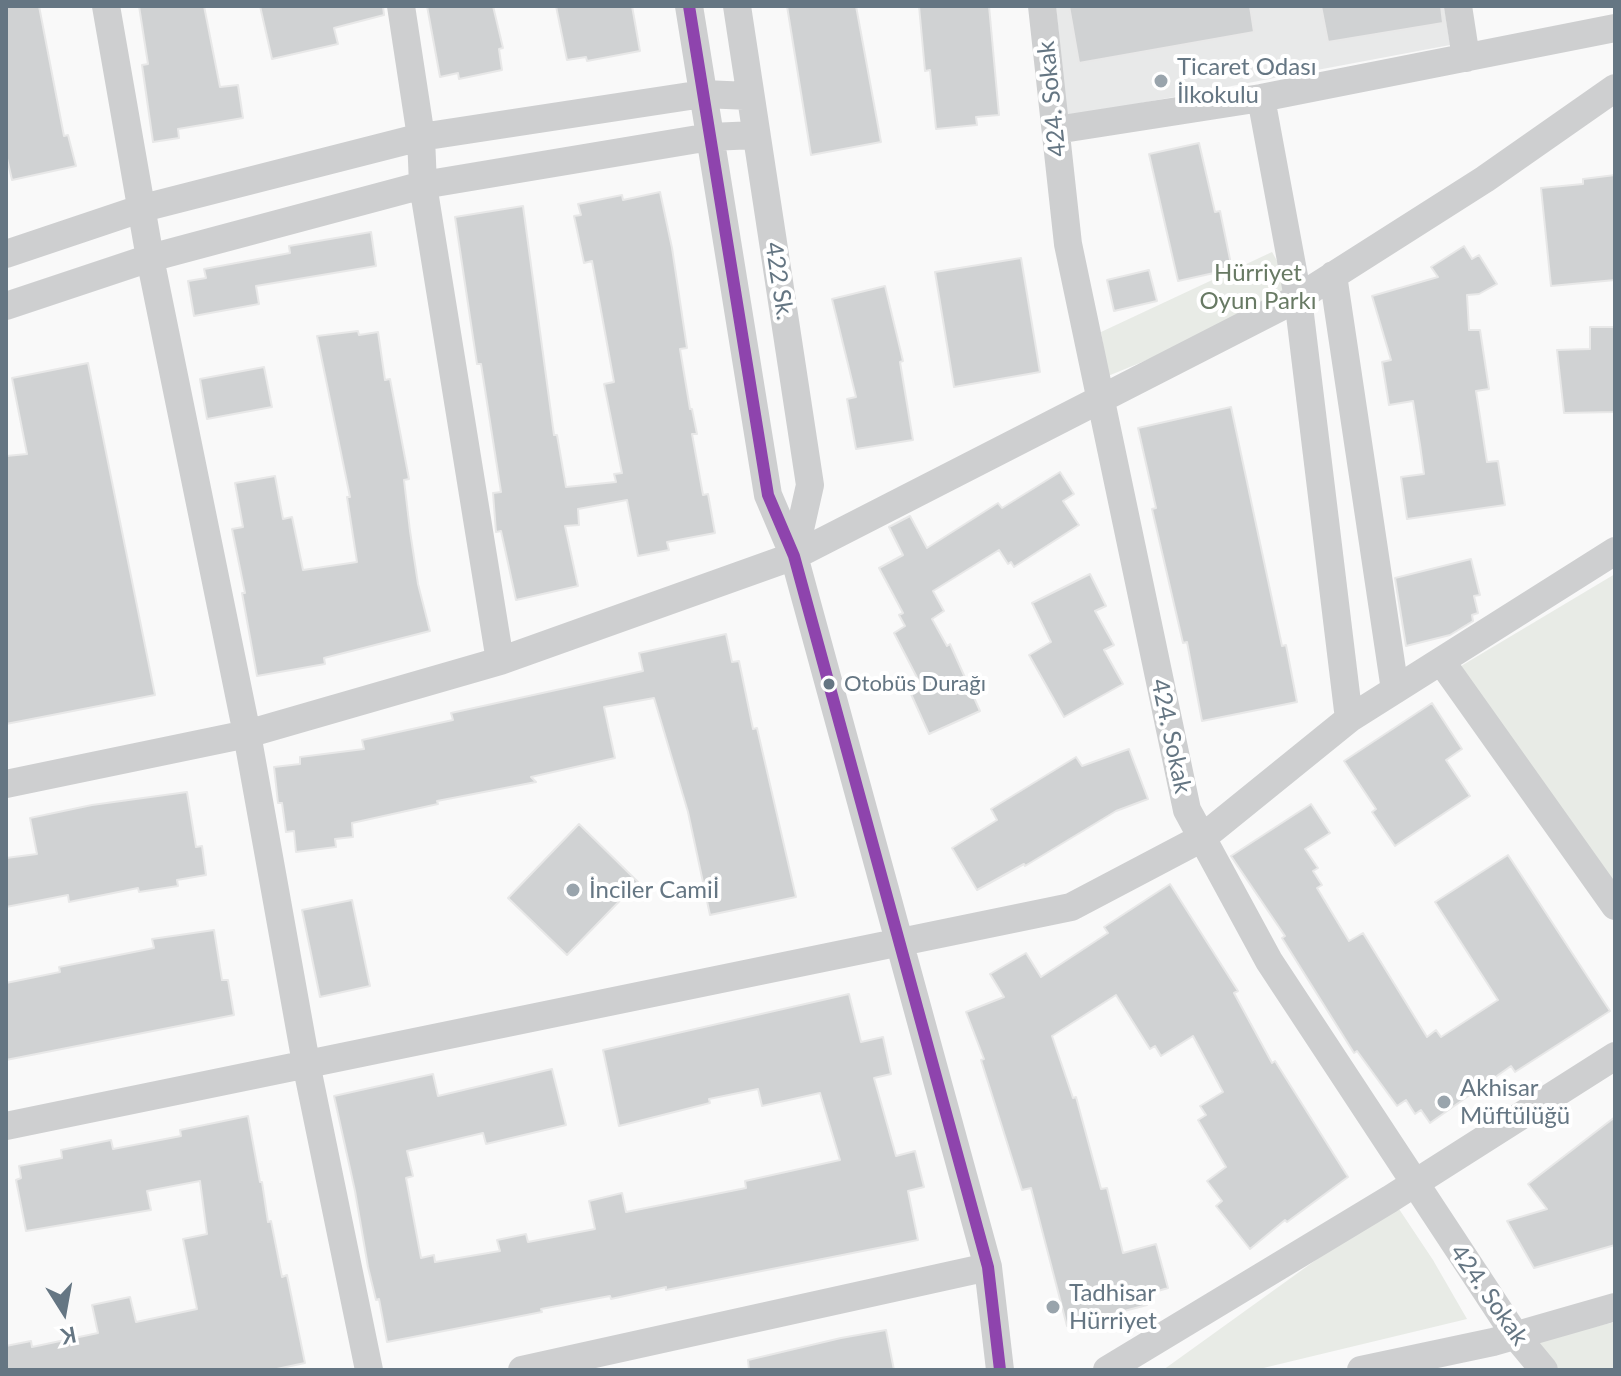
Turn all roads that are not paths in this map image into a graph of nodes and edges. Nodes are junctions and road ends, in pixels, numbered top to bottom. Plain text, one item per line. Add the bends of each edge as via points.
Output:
1 (106, 6) edge
2 (401, 6) edge
3 (689, 6) edge
4 (737, 6) edge
5 (1042, 6) edge
6 (1458, 6) edge
7 (1615, 28) edge
8 (1466, 58) junction
9 (1615, 88) edge
10 (703, 94) junction
11 (750, 96) junction
12 (1261, 98) junction
13 (1056, 130) junction
14 (756, 135) junction
15 (421, 137) junction
16 (710, 137) junction
17 (423, 185) junction
18 (143, 208) junction
19 (6, 254) edge
20 (150, 258) junction
21 (1333, 275) junction
22 (1298, 298) junction
23 (6, 306) edge
24 (1099, 400) junction
25 (1615, 551) edge
26 (794, 556) junction
27 (500, 661) junction
28 (1441, 661) junction
29 (1395, 690) junction
30 (1349, 719) junction
31 (247, 734) junction
32 (6, 784) edge
33 (1202, 838) junction
34 (1615, 906) edge
35 (899, 941) junction
36 (1615, 1056) edge
37 (306, 1063) junction
38 (6, 1126) edge
39 (1413, 1184) junction
40 (988, 1267) junction
41 (1615, 1307) edge
42 (1515, 1335) junction
43 (369, 1370) edge
44 (522, 1370) edge
45 (1000, 1370) edge
46 (1107, 1370) edge
47 (1361, 1370) edge
48 (1544, 1370) edge

1 - 18 street
2 - 15 street
3 - 10 street, 422 Sk.
4 - 11 street, 422 Sk.
5 - 13 street, 424. Sokak
6 - 8 street
7 - 8 street
8 - 12 street
9 - 21 street
10 - 11 street
10 - 15 street
10 - 16 street, 422 Sk.
11 - 14 street, 422 Sk.
12 - 13 street
12 - 22 street
13 - 24 street, 424. Sokak via 1068,244
14 - 16 street
14 - 26 street, 422 Sk. via 810,485
15 - 17 street
15 - 18 street
16 - 17 street
16 - 26 street, 422 Sk. via 768,495
17 - 20 street
17 - 27 street
18 - 19 street
18 - 20 street
20 - 23 street
20 - 31 street
21 - 22 street
21 - 29 street
22 - 24 street
22 - 30 street
24 - 26 street
24 - 33 street, 424. Sokak via 1187,810
25 - 28 street
26 - 27 street
26 - 35 street, 422 Sk.
27 - 31 street
28 - 29 street
28 - 34 street
29 - 30 street
30 - 33 street
31 - 32 street
31 - 37 street
33 - 35 street via 1071,907
33 - 39 street, 424. Sokak via 1269,961
35 - 37 street
35 - 40 street, 422 Sk.
36 - 39 street
37 - 38 street
37 - 43 street
39 - 42 street, 424. Sokak
39 - 46 street
40 - 44 street
40 - 45 street, 422 Sk.
41 - 42 street
42 - 47 street
42 - 48 street, 424. Sokak

